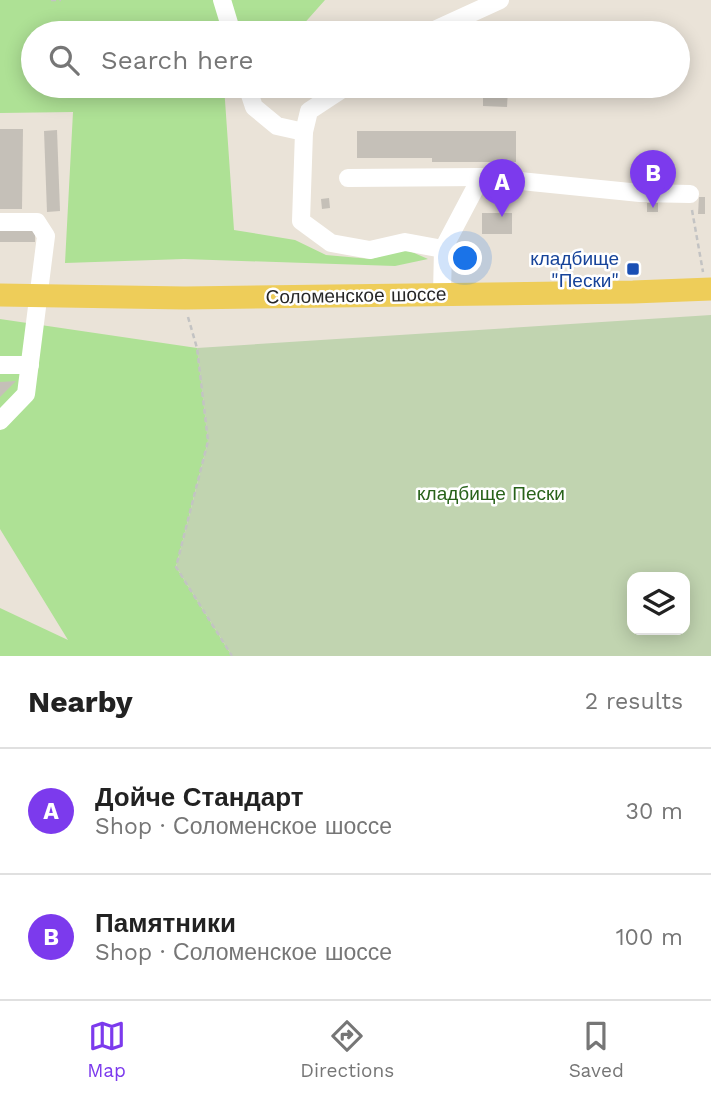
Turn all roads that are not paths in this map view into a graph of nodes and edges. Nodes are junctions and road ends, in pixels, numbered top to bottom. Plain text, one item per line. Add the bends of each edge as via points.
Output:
1 (222, 0) edge
2 (499, 0) edge
3 (228, 21) edge
4 (454, 21) edge
5 (251, 98) edge
6 (329, 98) edge
7 (304, 132) junction
8 (481, 177) junction
9 (348, 178) dead end
10 (690, 194) road end
11 (0, 222) edge
12 (443, 249) junction
13 (709, 289) edge
14 (442, 294) junction
15 (0, 295) edge
16 (40, 295) junction
17 (0, 365) edge
18 (30, 365) junction
19 (0, 421) edge

1 - 3 lane
2 - 4 lane
5 - 7 lane via 254,107 277,126
6 - 7 lane via 309,111
7 - 12 lane via 301,221 331,243 370,250 405,242
8 - 9 lane
8 - 10 lane
8 - 12 lane
11 - 16 lane via 37,222 46,236
12 - 14 lane
13 - 14 main road, Соломенское шоссе
14 - 16 main road, Соломенское шоссе
15 - 16 main road, Соломенское шоссе
16 - 18 lane
17 - 18 lane
18 - 19 lane via 26,394

